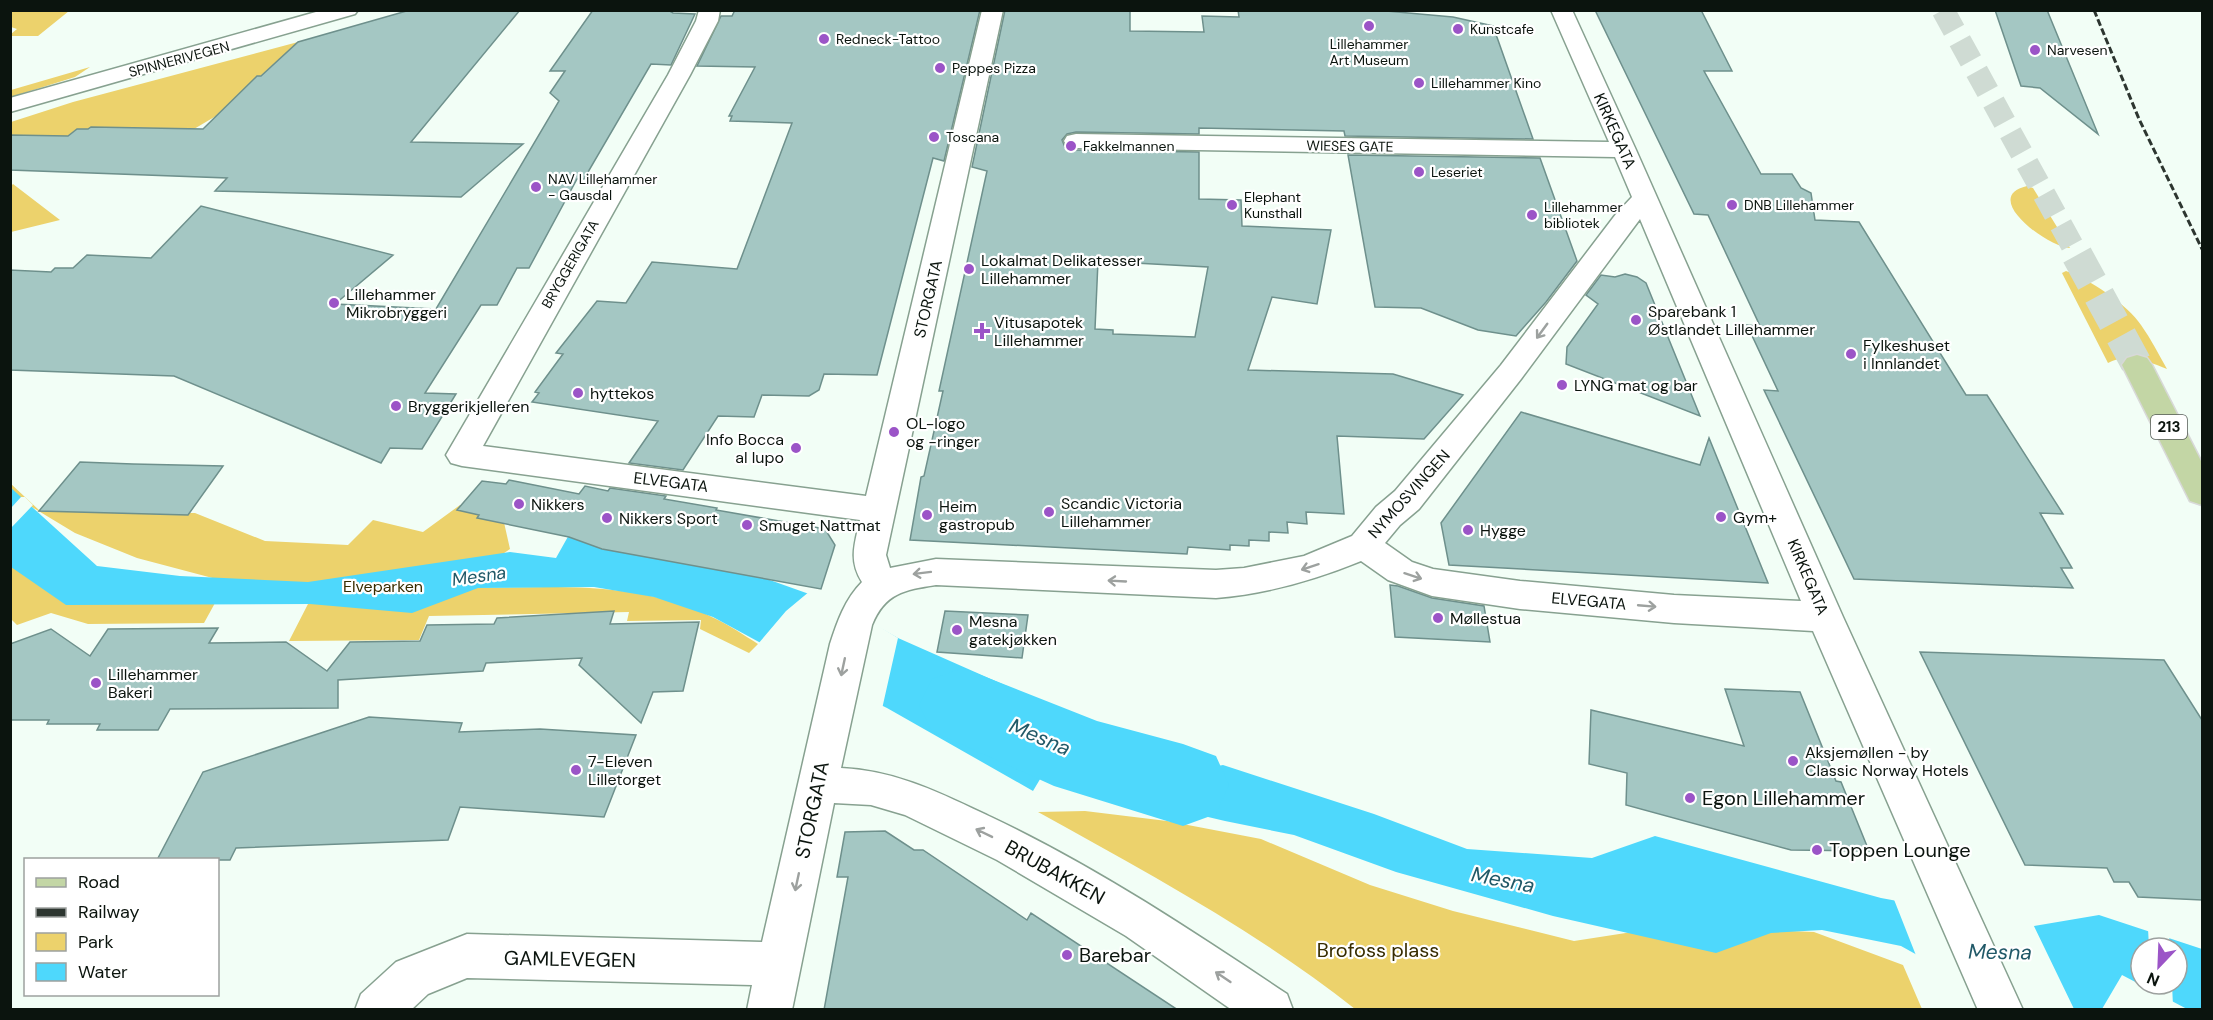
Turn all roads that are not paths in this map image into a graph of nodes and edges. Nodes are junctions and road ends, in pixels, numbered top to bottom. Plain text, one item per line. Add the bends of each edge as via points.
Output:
1 (348, 10) edge
2 (710, 10) edge
3 (993, 10) edge
4 (1561, 10) edge
5 (10, 105) edge
6 (1076, 141) dead end
7 (1624, 150) junction
8 (1644, 199) junction
9 (2137, 365) tunnel mouth
10 (462, 455) joint
11 (2202, 493) edge
12 (880, 510) junction
13 (1364, 545) junction
14 (871, 598) junction
15 (1826, 617) junction
16 (818, 784) junction
17 (779, 964) junction
18 (376, 1010) edge
19 (769, 1010) edge
20 (1271, 1010) edge
21 (2001, 1010) edge

1 - 5 street, SPINNERIVEGEN
2 - 10 street, BRYGGERIGATA via 679,75
3 - 12 street, STORGATA
4 - 7 street, KIRKEGATA
6 - 7 street, WIESES GATE
7 - 8 street, KIRKEGATA
8 -> 13 street, NYMOSVINGEN via 1511,372 1407,500
8 - 15 street, KIRKEGATA
9 - 11 main road, 213
10 - 12 street, ELVEGATA
12 - 14 street, STORGATA via 869,555
13 -> 14 street, NYMOSVINGEN via 1309,568 1245,582 1165,584 936,572 900,576
13 -> 15 street, ELVEGATA via 1400,572 1432,582 1520,595 1674,609
14 -> 16 street, STORGATA via 848,644
15 - 21 street, KIRKEGATA
16 -> 17 street, STORGATA
20 -> 16 street, BRUBAKKEN via 1141,921 1012,847 913,799 871,787
17 - 18 street, GAMLEVEGEN via 467,956 412,978
17 - 19 street, STORGATA

